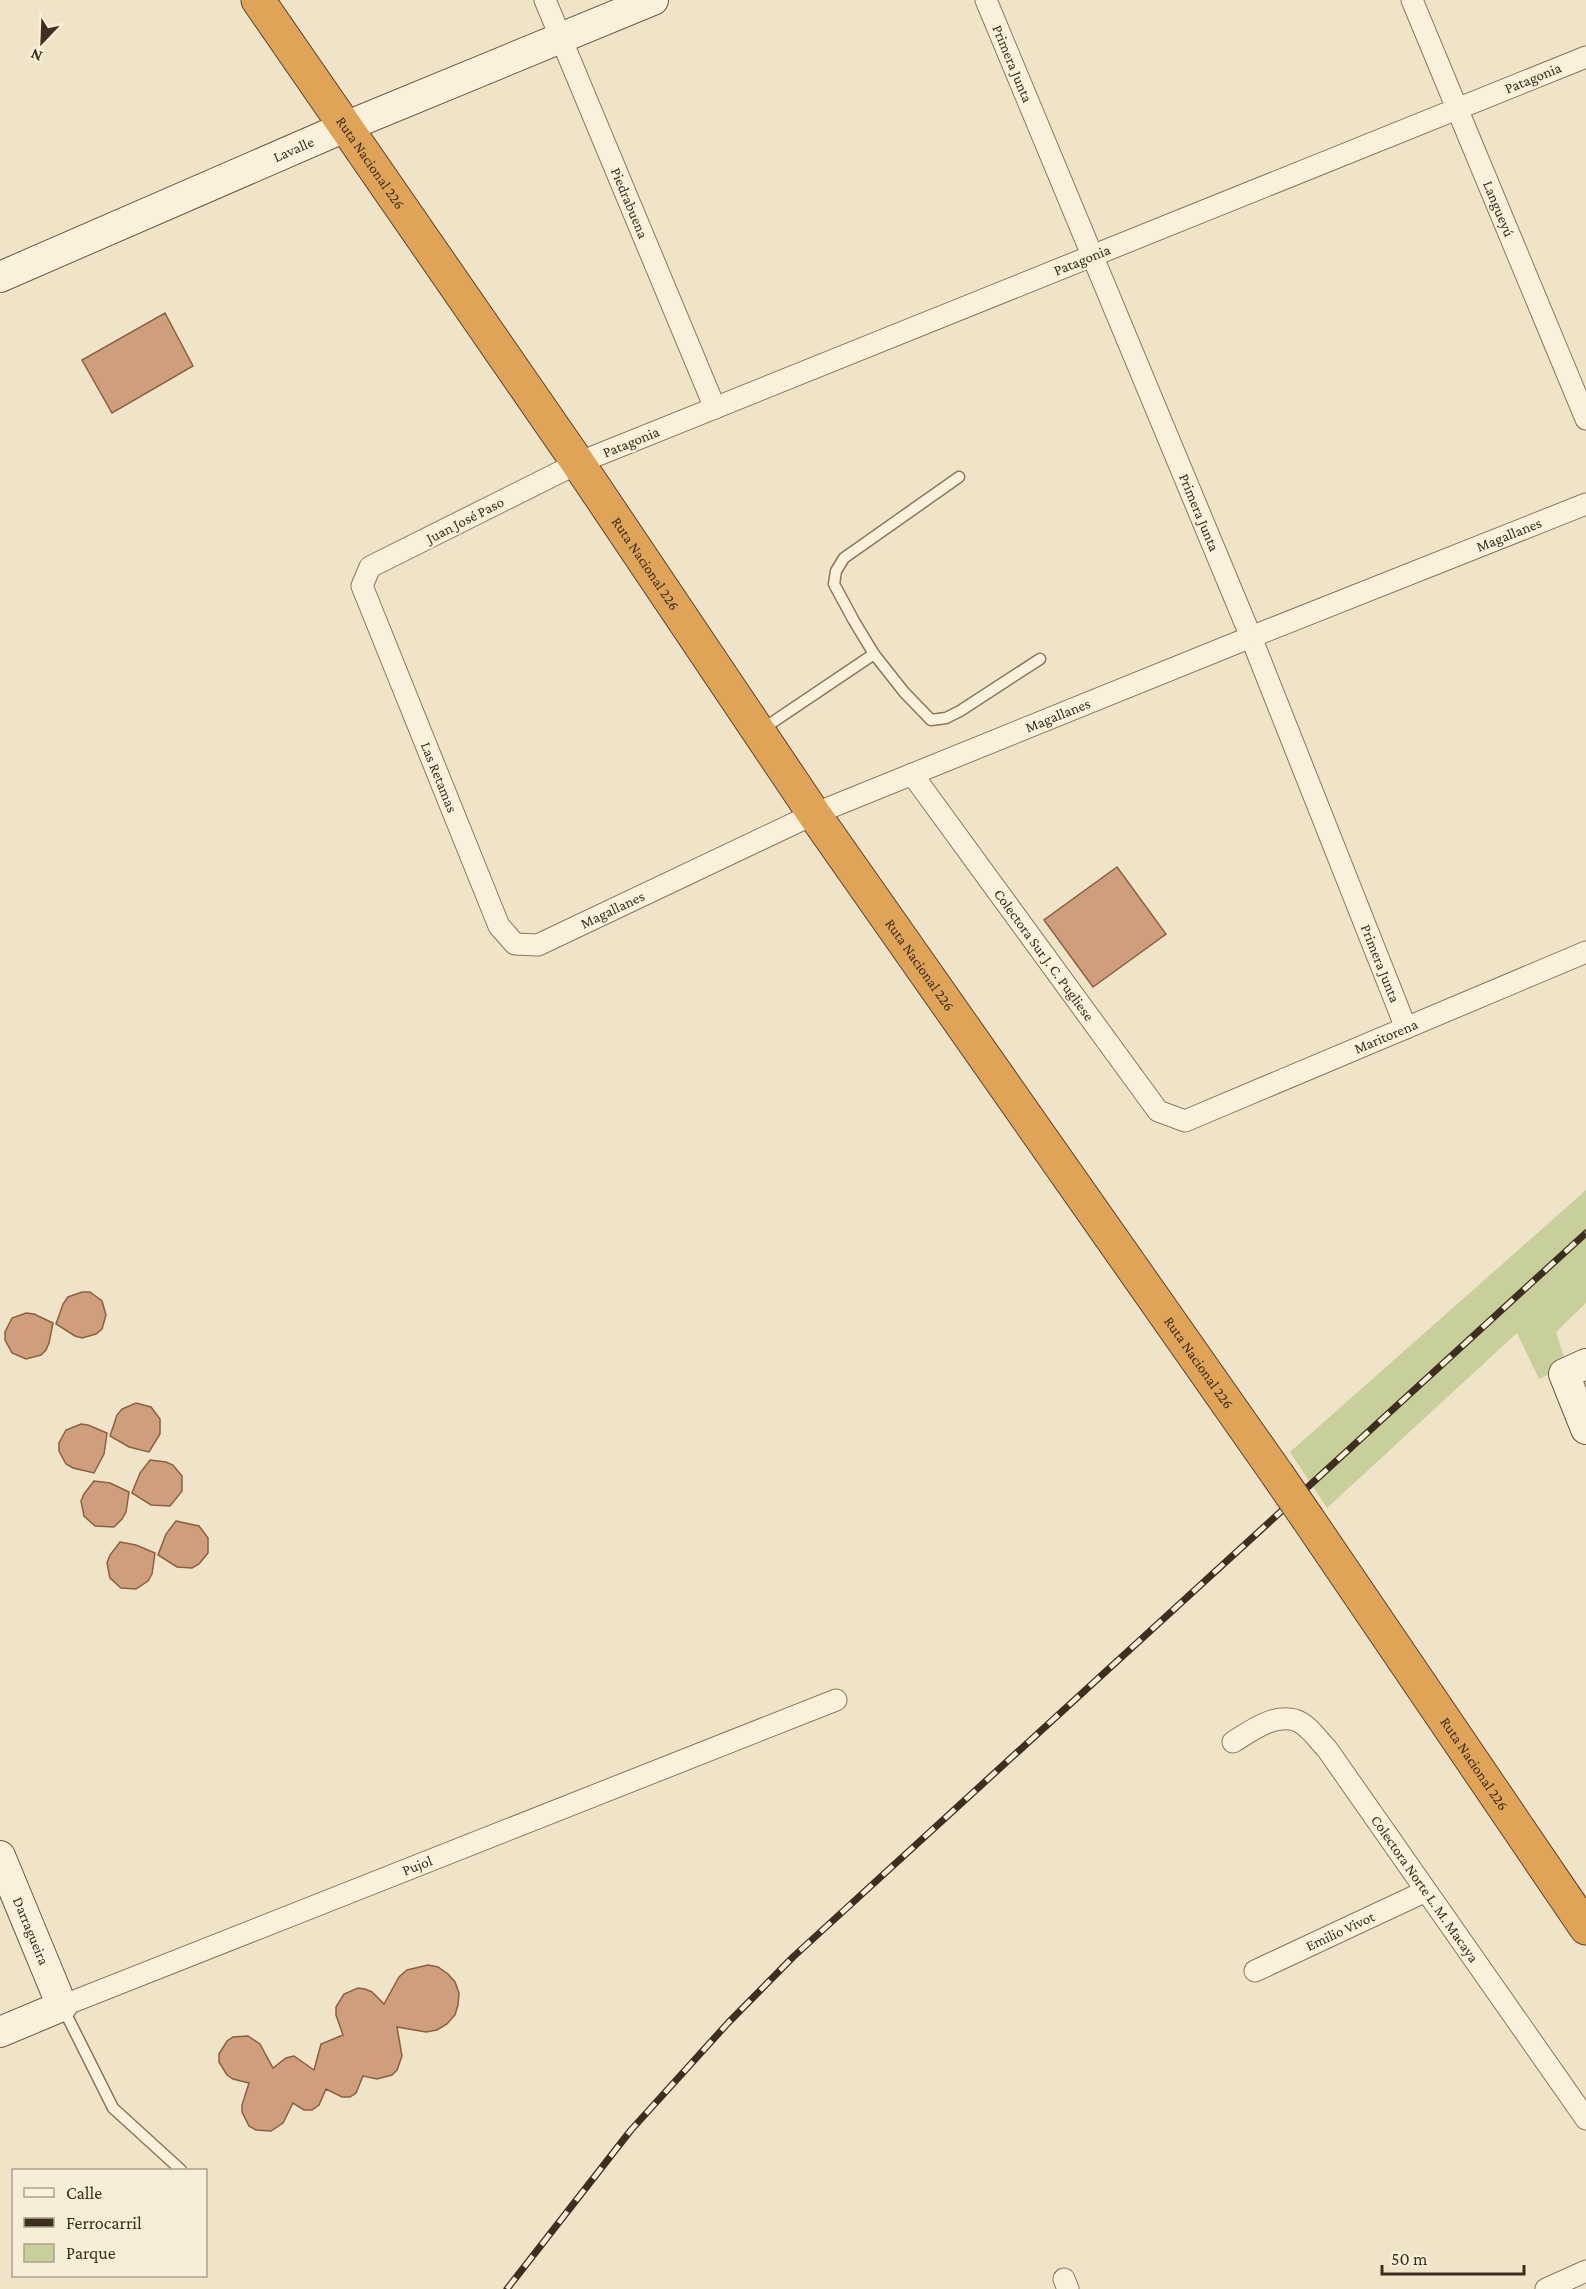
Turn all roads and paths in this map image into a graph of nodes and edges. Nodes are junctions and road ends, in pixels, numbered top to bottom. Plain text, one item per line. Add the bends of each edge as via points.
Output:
1 (258, 0) edge
2 (545, 0) edge
3 (654, 0) edge
4 (986, 0) edge
5 (1412, 0) edge
6 (562, 38) junction
7 (1586, 57) edge
8 (1458, 109) junction
9 (345, 127) junction
10 (1093, 256) junction
11 (0, 277) edge
12 (714, 408) junction
13 (1586, 418) edge
14 (578, 463) junction
15 (959, 477) dead end
16 (1586, 504) edge
17 (362, 586) joint
18 (1251, 637) junction
19 (874, 654) junction
20 (1040, 659) dead end
21 (759, 732) junction
22 (912, 774) junction
23 (814, 814) junction
24 (538, 945) joint
25 (1586, 952) edge
26 (1406, 1028) junction
27 (1185, 1121) joint
28 (1575, 1369) edge
29 (1586, 1429) edge
30 (836, 1700) dead end
31 (1233, 1742) dead end
32 (0, 1856) edge
33 (1426, 1891) junction
34 (1586, 1928) edge
35 (1255, 1971) dead end
36 (62, 2006) junction
37 (0, 2032) edge
38 (1586, 2119) edge
39 (181, 2169) edge
40 (1586, 2271) edge
41 (1546, 2289) edge

1 - 9 highway, Ruta Nacional 226
2 - 6 street, Piedrabuena
3 - 6 street, Lavalle
4 - 10 street, Primera Junta
5 - 8 street, Langueyú
6 - 9 street, Lavalle
6 - 12 street, Piedrabuena
7 - 8 street, Patagonia
8 - 10 street, Patagonia
8 - 13 street, Langueyú
9 - 11 street, Lavalle
9 - 14 highway, Ruta Nacional 226
10 - 12 street, Patagonia
10 - 18 street, Primera Junta
12 - 14 street, Patagonia
14 - 17 street, Juan José Paso via 370,567
14 - 21 highway, Ruta Nacional 226
15 - 19 lane via 844,558 836,571 834,584
16 - 18 street, Magallanes
17 - 24 street, Las Retamas via 499,926 515,944
18 - 22 street, Magallanes
18 - 26 street, Primera Junta
19 - 20 lane via 931,720 960,711
19 - 21 lane
21 - 23 highway, Ruta Nacional 226
22 - 23 street, Magallanes
22 - 27 street, Colectora Sur J. C. Pugliese via 1158,1111
23 - 24 street, Magallanes
23 - 34 highway, Ruta Nacional 226, bridge via 1277,1474
25 - 26 street, Maritorena
26 - 27 street, Maritorena
28 - 29 street
30 - 36 street, Pujol
31 - 33 street, Colectora Norte L. M. Macaya via 1268,1721 1294,1720 1308,1728 1327,1749
32 - 36 street, Darragueira
33 - 35 street, Emilio Vivot
33 - 38 street, Colectora Norte L. M. Macaya
36 - 37 street, Pujol
36 - 39 lane via 113,2108
40 - 41 street

